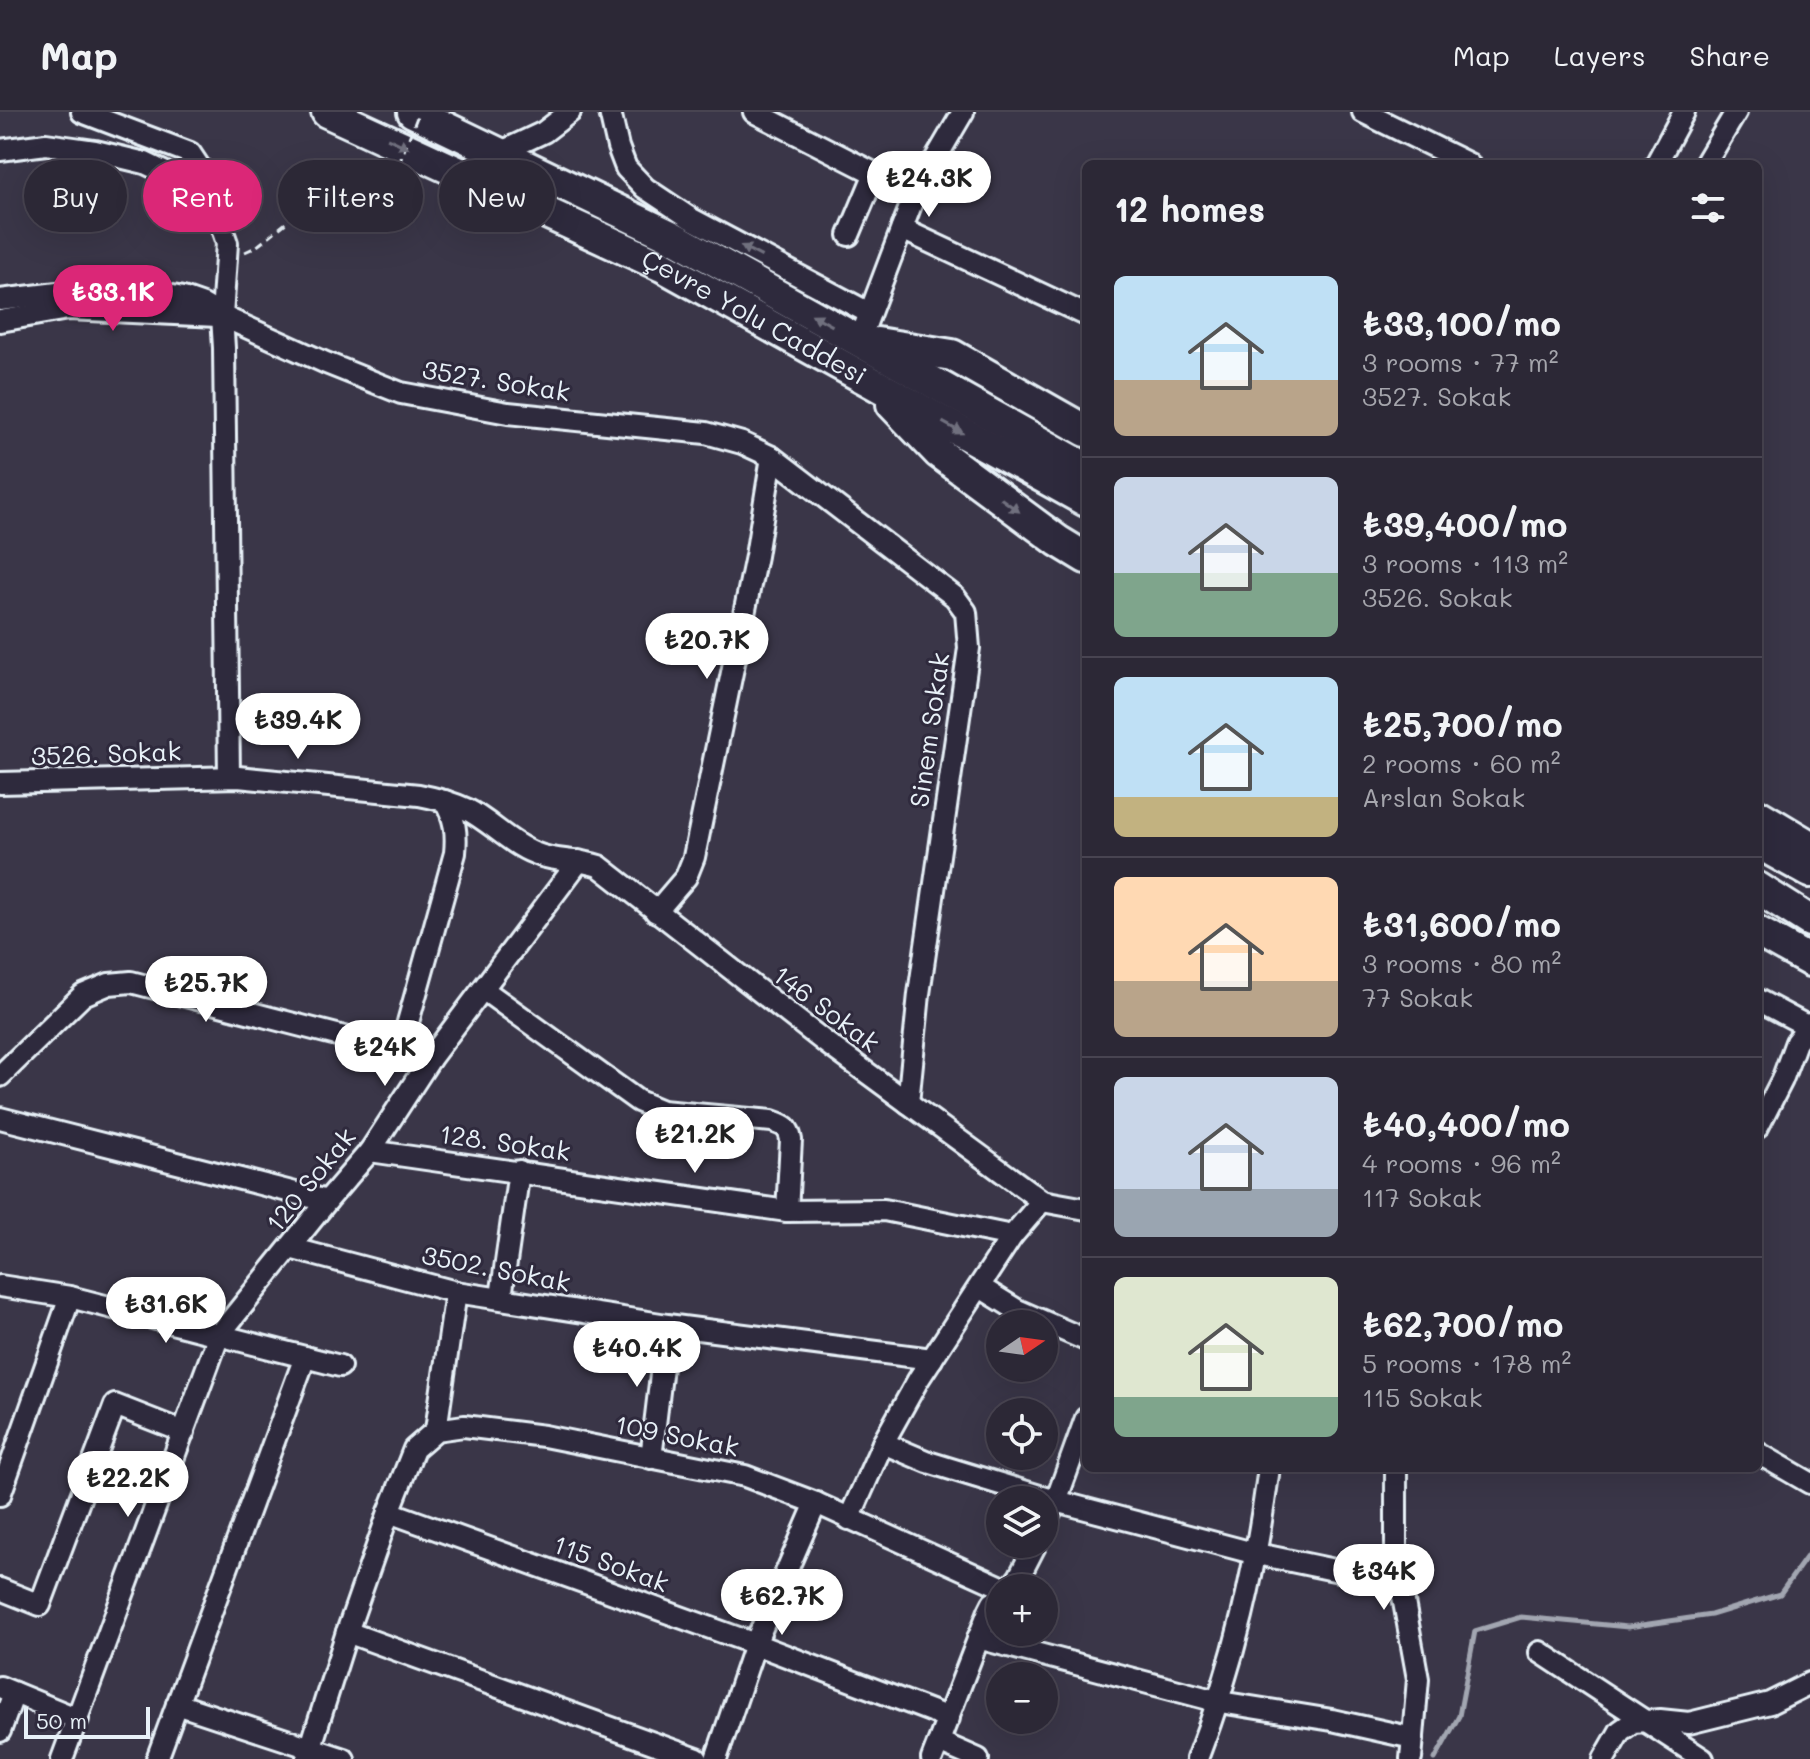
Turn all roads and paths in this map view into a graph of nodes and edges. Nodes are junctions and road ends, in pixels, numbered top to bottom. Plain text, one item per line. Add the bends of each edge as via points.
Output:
1 (82, 112) edge
2 (327, 112) edge
3 (413, 112) edge
4 (419, 112) edge
5 (570, 112) edge
6 (610, 112) edge
7 (754, 112) edge
8 (963, 112) edge
9 (1363, 112) edge
10 (1684, 112) edge
11 (1736, 112) edge
12 (0, 150) edge
13 (499, 153) junction
14 (195, 160) edge
15 (1461, 160) edge
16 (1658, 160) edge
17 (1707, 160) edge
18 (143, 163) edge
19 (875, 173) junction
20 (915, 194) junction
21 (902, 229) junction
22 (223, 232) edge
23 (849, 235) dead end
24 (226, 256) junction
25 (0, 300) edge
26 (1082, 313) edge
27 (222, 316) junction
28 (0, 321) edge
29 (864, 327) junction
30 (868, 380) junction
31 (1082, 429) edge
32 (772, 457) junction
33 (1082, 465) edge
34 (1082, 499) edge
35 (1082, 556) edge
36 (229, 777) junction
37 (0, 783) edge
38 (445, 801) junction
39 (1762, 817) edge
40 (1762, 842) edge
41 (1762, 842) edge
42 (1810, 846) edge
43 (579, 861) junction
44 (1810, 863) edge
45 (1810, 872) edge
46 (1762, 875) edge
47 (1762, 891) edge
48 (1810, 902) edge
49 (656, 912) junction
50 (1810, 921) edge
51 (1762, 934) edge
52 (1810, 961) edge
53 (484, 990) junction
54 (1762, 1002) edge
55 (1808, 1025) edge
56 (400, 1051) junction
57 (430, 1059) junction
58 (0, 1076) edge
59 (908, 1103) junction
60 (0, 1118) edge
61 (1762, 1119) edge
62 (370, 1151) junction
63 (519, 1171) junction
64 (327, 1201) junction
65 (1042, 1201) junction
66 (1082, 1208) edge
67 (787, 1211) junction
68 (1012, 1236) junction
69 (290, 1248) junction
70 (0, 1286) edge
71 (980, 1287) junction
72 (456, 1292) junction
73 (70, 1297) junction
74 (501, 1297) junction
75 (667, 1325) junction
76 (219, 1335) junction
77 (1082, 1338) edge
78 (305, 1357) junction
79 (932, 1359) junction
80 (340, 1366) dead end
81 (1082, 1429) edge
82 (436, 1430) junction
83 (184, 1432) junction
84 (883, 1443) junction
85 (1762, 1455) edge
86 (651, 1458) junction
87 (1268, 1472) edge
88 (1396, 1472) edge
89 (1808, 1482) edge
90 (1007, 1486) edge
91 (0, 1495) edge
92 (1058, 1495) edge
93 (1058, 1502) edge
94 (816, 1503) junction
95 (389, 1512) junction
96 (849, 1519) junction
97 (1257, 1554) junction
98 (986, 1579) edge
99 (1402, 1584) junction
100 (0, 1589) edge
101 (986, 1619) edge
102 (347, 1632) junction
103 (978, 1638) junction
104 (755, 1644) junction
105 (1540, 1652) dead end
106 (1810, 1683) edge
107 (7, 1690) edge
108 (1220, 1702) junction
109 (177, 1704) junction
110 (949, 1718) junction
111 (78, 1719) junction
112 (1647, 1720) junction
113 (0, 1731) edge
114 (1412, 1749) edge
115 (936, 1750) edge
116 (309, 1753) edge
117 (62, 1759) edge
118 (157, 1759) edge
119 (344, 1759) edge
120 (697, 1759) edge
121 (716, 1759) edge
122 (978, 1759) edge
123 (1197, 1759) edge
124 (1604, 1759) edge
125 (1703, 1759) edge

1 - 14 street via 190,153
2 -> 30 highway, Çevre Yolu Caddesi via 662,266
3 - 13 highway, Çevre Yolu Caddesi
4 - 24 path, bridge via 395,174 407,179 405,183 395,178 397,176 399,172 416,180 399,206 347,189 330,194 256,247
5 - 13 street via 544,132
29 -> 6 street via 645,188 626,168
7 - 19 street
8 - 20 street
9 - 15 street
10 - 16 street
11 - 17 street
12 - 18 street via 46,144
29 -> 13 highway, Çevre Yolu Caddesi
19 - 20 street
19 - 23 street
20 - 21 street
21 - 26 street
21 - 29 street
22 - 24 street
24 - 27 street
25 - 27 street, 3527. Sokak via 74,291 152,292 193,301
27 - 28 street, 3527. Sokak via 68,309
27 - 32 street, 3527. Sokak via 401,393 508,413 706,433
27 - 36 street
29 - 31 highway via 952,355
29 - 33 highway, Çevre Yolu Caddesi
30 -> 34 highway, Çevre Yolu Caddesi
30 -> 35 highway via 939,453
32 - 49 street via 694,857 686,877
32 - 59 street, Sinem Sokak via 955,597 966,612 969,648
36 - 37 street, 3526. Sokak
36 - 38 street, 3526. Sokak
38 - 43 street, 3526. Sokak via 467,809 529,851 553,861
38 - 56 street via 457,831 455,853
39 - 42 highway
40 - 44 highway
41 - 45 highway
43 - 49 street, 146 Sokak via 599,866
43 - 53 street, 120 Sokak
46 - 48 highway
47 - 50 highway
49 - 59 street, 146 Sokak
51 - 52 highway
53 - 57 street, 120 Sokak
53 - 67 street via 638,1101 662,1111 785,1125 791,1140
54 - 55 street
55 - 61 street
56 - 57 street
56 - 58 street via 131,982 83,995
57 - 62 street, 120 Sokak
59 - 65 street, 146 Sokak
60 - 64 street
62 - 63 street, 128. Sokak
62 - 64 street, 120 Sokak
63 - 67 street, 128. Sokak
63 - 74 street
64 - 69 street, 120 Sokak
65 - 66 street
65 - 68 street
67 - 68 street, 128. Sokak via 884,1210
68 - 71 street
69 - 72 street, 3502. Sokak
69 - 76 street, 120 Sokak
70 - 73 street
71 - 77 street
71 - 79 street
72 - 74 street, 3502. Sokak
72 - 82 street
73 - 76 street
73 - 91 street
74 - 75 street, 3502. Sokak
75 - 79 street, 3502. Sokak
75 - 86 street
76 - 78 street
76 - 83 street, 120 Sokak
78 - 80 street
78 - 109 street
79 - 84 street
81 - 92 street
82 - 86 street, 109 Sokak via 464,1426 544,1436
82 - 95 street via 414,1449
83 - 100 street via 115,1405 40,1605
83 - 111 street, 120 Sokak
84 - 90 street
84 - 96 street
85 - 89 street
86 - 94 street, 109 Sokak via 745,1476
87 - 97 street
88 - 99 street via 1396,1558
93 - 97 street
94 - 96 street, 109 Sokak
94 - 104 street
95 - 102 street
95 - 104 street, 115 Sokak
96 - 98 street, 109 Sokak
97 - 99 street
97 - 108 street
99 - 114 street via 1418,1679
101 - 103 street
102 - 116 street
102 - 120 street
103 - 108 street
103 - 110 street
104 - 110 street, 115 Sokak
104 - 121 street
105 - 112 street
106 - 112 street via 1770,1703 1689,1723
107 - 111 street
107 - 113 street
108 - 114 street via 1332,1720
108 - 123 street
109 - 116 street
109 - 118 street
110 - 115 street
111 - 117 street, 120 Sokak
112 - 124 street via 1620,1731
112 - 125 street
115 - 122 street
116 - 119 street

